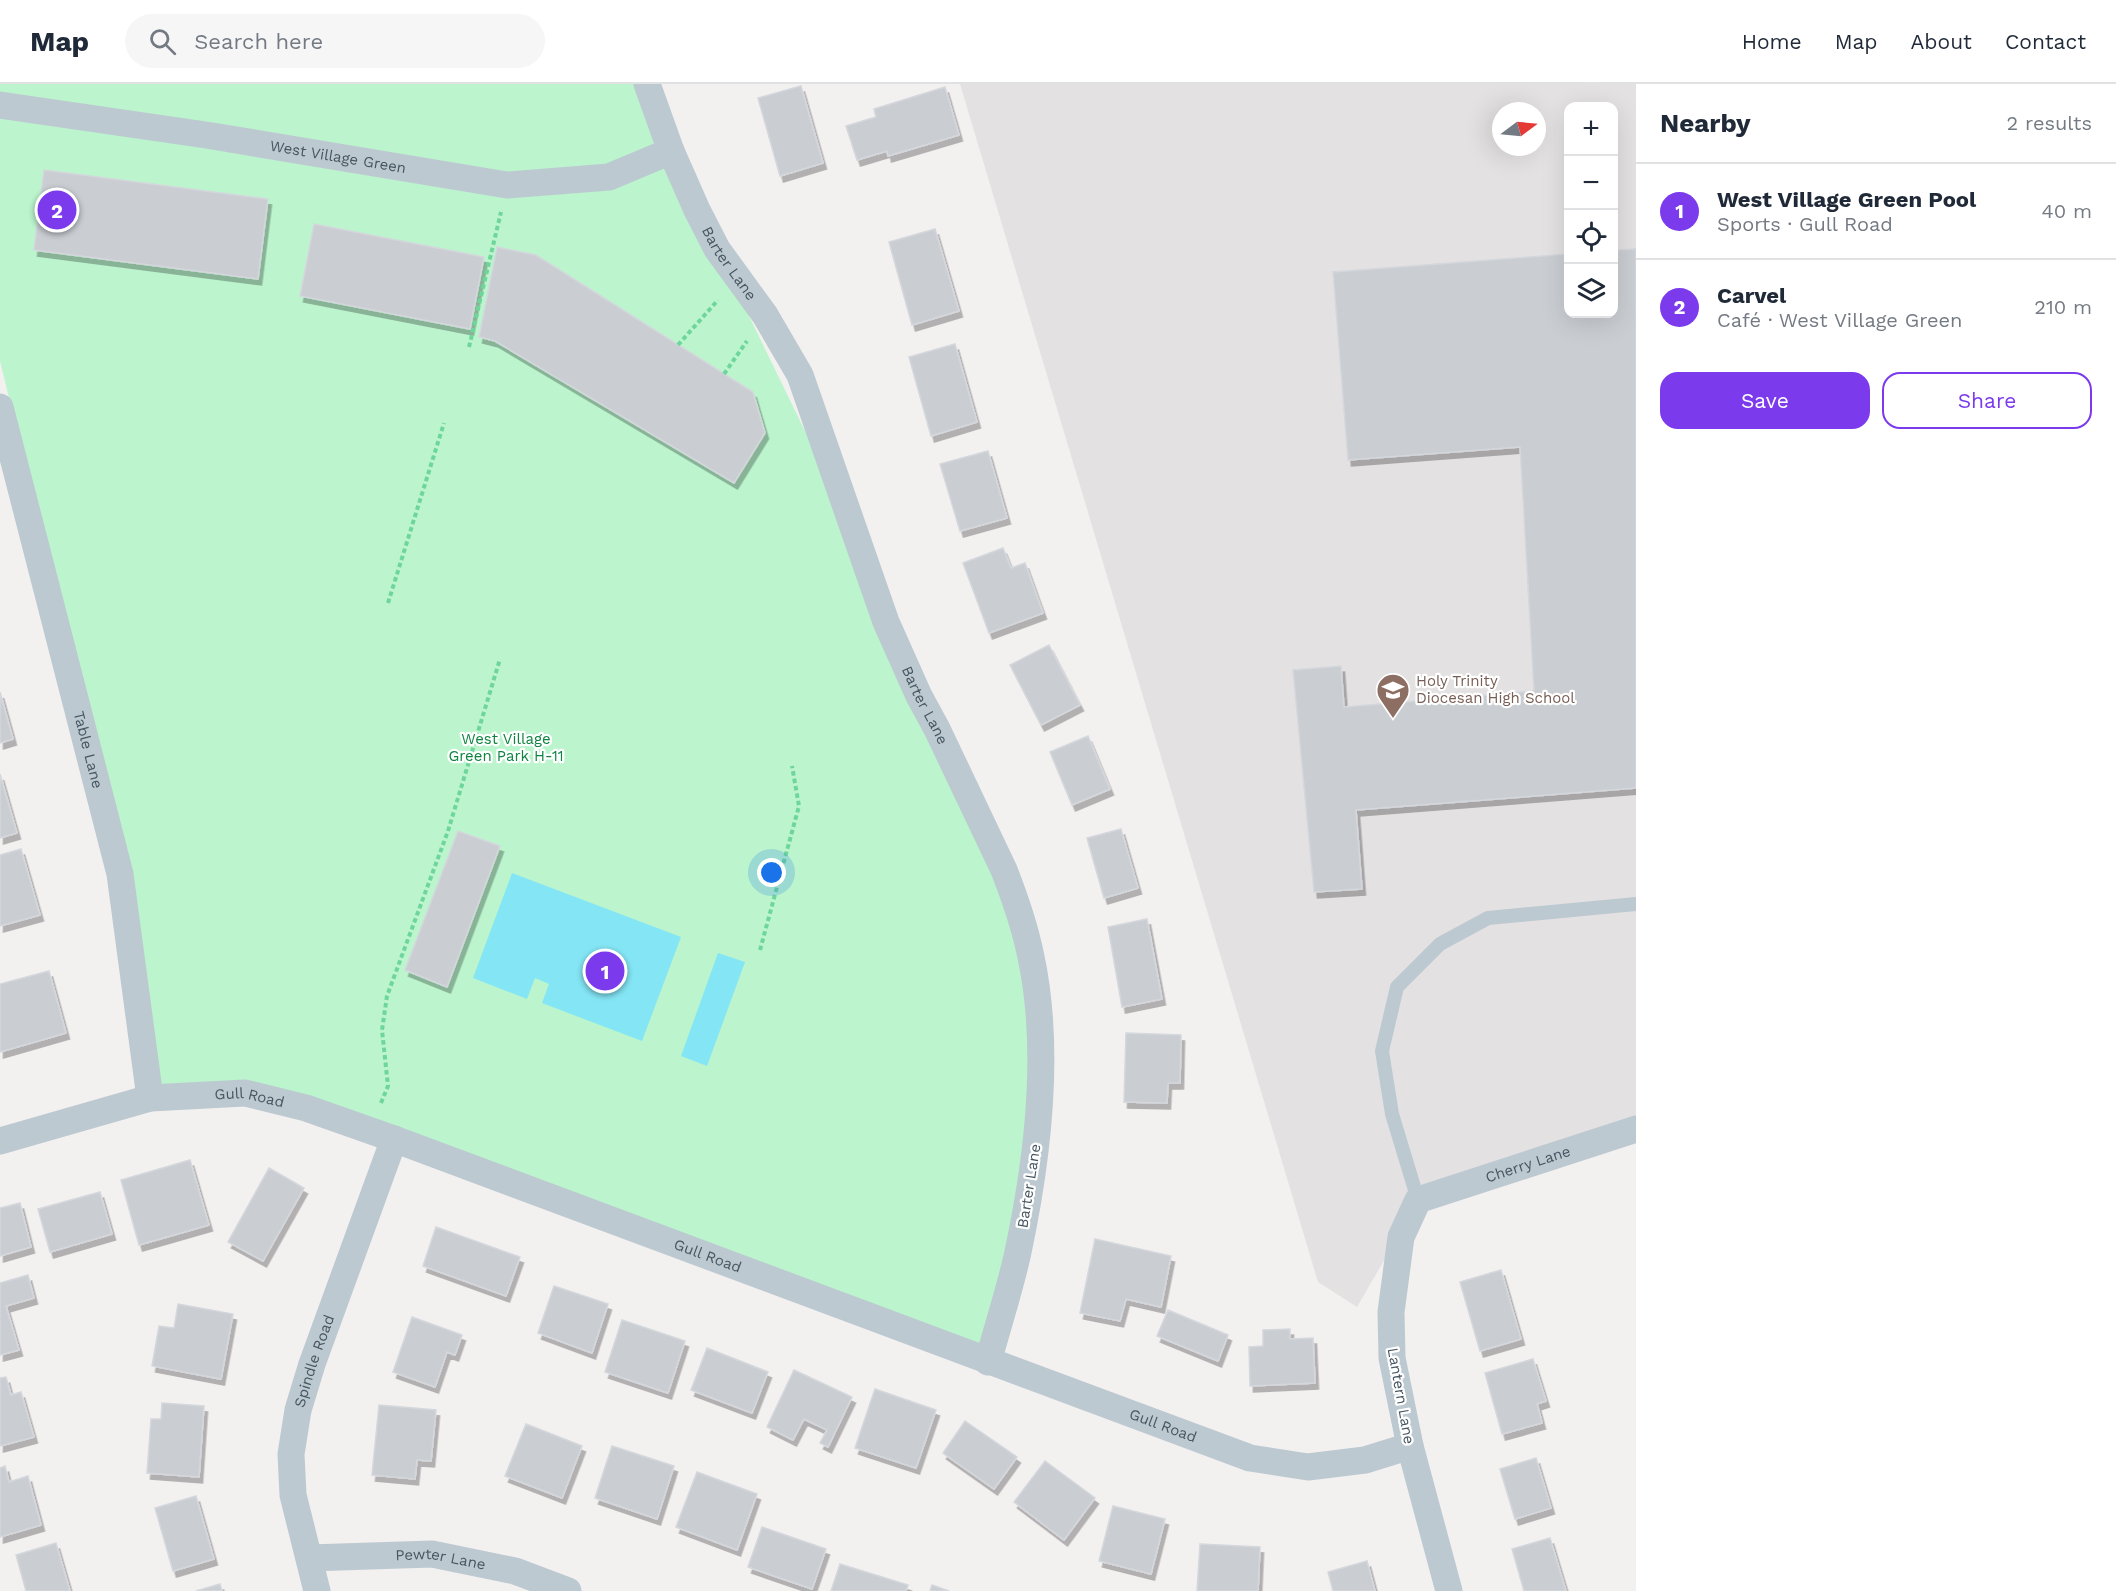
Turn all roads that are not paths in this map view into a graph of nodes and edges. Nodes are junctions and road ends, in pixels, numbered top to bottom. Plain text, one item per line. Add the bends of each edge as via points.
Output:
1 (647, 84) edge
2 (0, 105) edge
3 (671, 151) junction
4 (0, 407) edge
5 (1636, 904) edge
6 (150, 1098) junction
7 (1636, 1129) edge
8 (382, 1135) junction
9 (0, 1141) edge
10 (1418, 1200) junction
11 (988, 1362) junction
12 (1410, 1446) junction
13 (309, 1558) junction
14 (317, 1591) edge
15 (568, 1591) edge
16 (1449, 1591) edge

1 - 3 street, Barter Lane
2 - 3 street, West Village Green via 507,186 609,177
3 - 11 street, Barter Lane via 706,230 787,350 808,394 886,622 1004,870 1031,957 1041,1050 1036,1143 1018,1252
4 - 6 street, Table Lane via 120,874
5 - 10 lane via 1488,918 1440,944 1397,987 1382,1051 1392,1114
6 - 8 street, Gull Road via 245,1093 306,1108
6 - 9 street, Gull Road
7 - 10 street, Cherry Lane
8 - 11 street, Gull Road
8 - 13 street, Spindle Road via 298,1410 291,1454 293,1495
10 - 12 street, Lantern Lane via 1401,1237 1390,1311 1392,1358
11 - 12 street, Gull Road via 1250,1458 1308,1467 1365,1460
12 - 16 street, Lantern Lane
13 - 14 street, Spindle Road
13 - 15 street, Pewter Lane via 432,1554 515,1571

